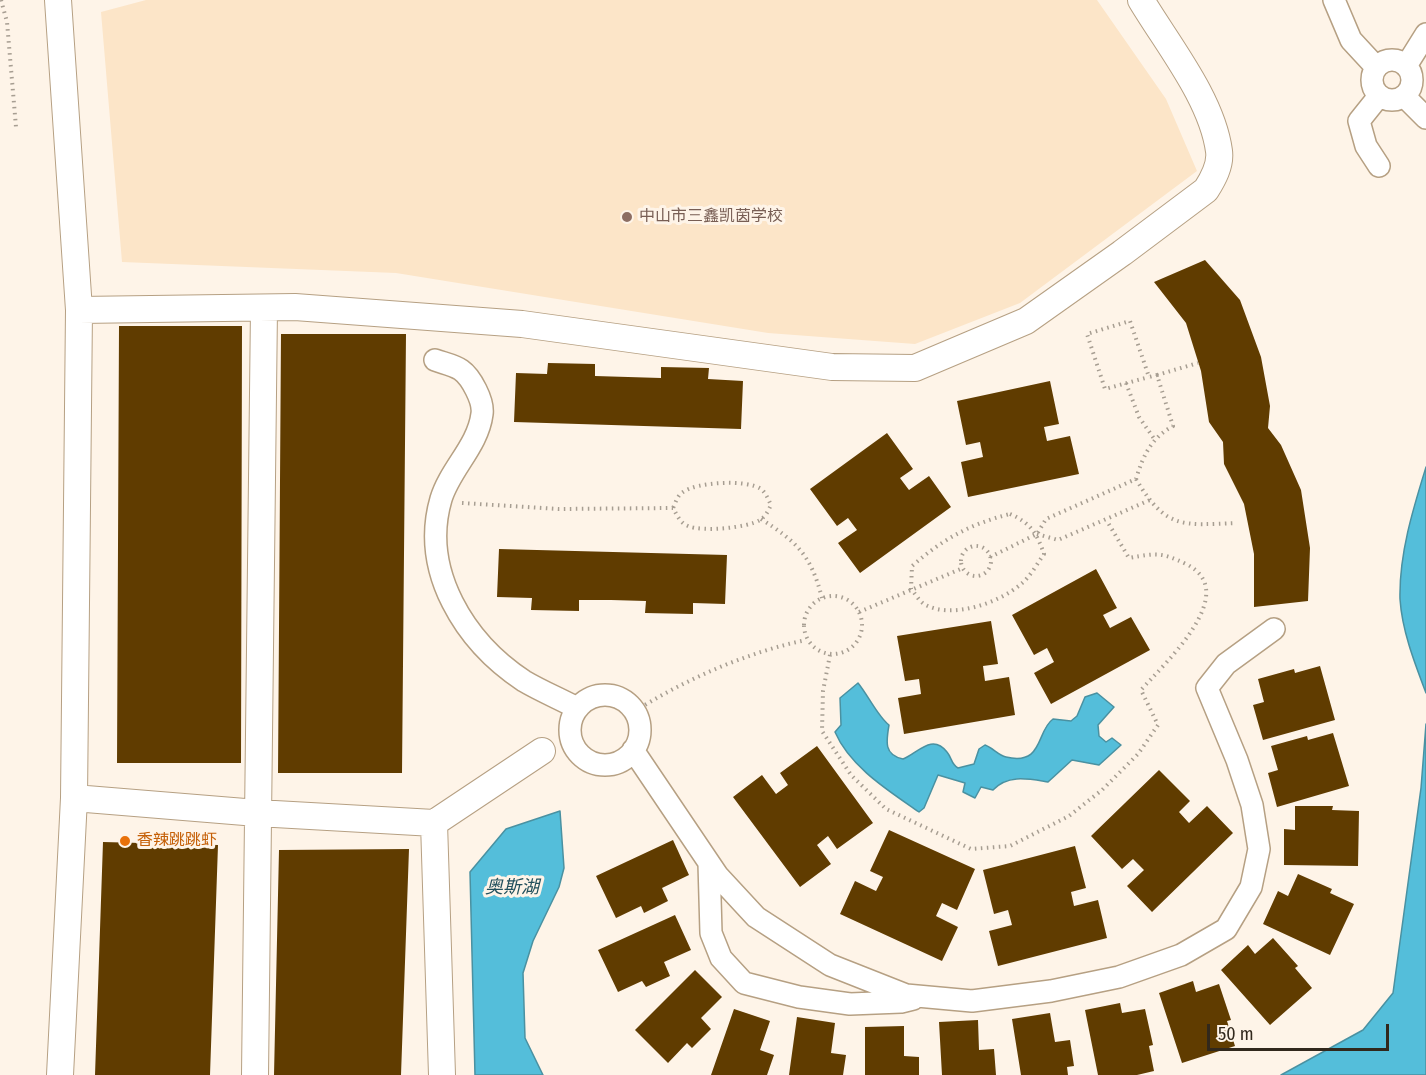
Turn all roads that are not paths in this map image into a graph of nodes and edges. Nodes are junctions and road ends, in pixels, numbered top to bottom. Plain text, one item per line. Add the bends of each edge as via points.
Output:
1 (58, 0) edge
2 (1141, 0) edge
3 (1334, 0) edge
4 (1426, 34) edge
5 (1406, 66) junction
6 (1376, 67) junction
7 (1379, 96) junction
8 (1404, 96) junction
9 (1426, 118) edge
10 (1378, 166) dead end
11 (264, 308) junction
12 (79, 309) junction
13 (435, 360) dead end
14 (1274, 629) dead end
15 (577, 708) junction
16 (570, 736) junction
17 (633, 750) junction
18 (542, 751) joint
19 (74, 798) junction
20 (257, 813) junction
21 (434, 823) junction
22 (709, 863) junction
23 (920, 996) junction
24 (60, 1075) edge
25 (255, 1075) edge
26 (442, 1075) edge

1 - 12 street
2 - 11 street via 1208,110 1220,153 1206,190 1026,321 915,368 832,367 522,324
3 - 6 street via 1352,40
4 - 5 street
5 - 6 street via 1388,60
5 - 8 street via 1412,78
6 - 7 street via 1371,79
7 - 8 street via 1391,100
7 - 10 street via 1359,122 1365,146
8 - 9 street
11 - 12 street
11 - 20 street
12 - 19 street
13 - 15 street via 461,370 474,387 482,412 470,447 448,480 440,501 435,538 441,579 456,611 489,652 524,681
14 - 23 street via 1226,664 1207,688 1252,805 1259,849 1251,887 1226,928 1181,955 1119,977 972,1001
15 - 16 street
15 - 17 street via 602,694 621,698 635,711 640,731
16 - 17 street via 581,756 603,765 615,764
16 - 18 street
17 - 22 street
18 - 21 street
19 - 20 street
19 - 24 street
20 - 21 street
20 - 25 street
21 - 26 street
22 - 23 street via 756,917 812,953 895,991
22 - 23 street via 711,933 721,958 744,982 799,997 850,1004 901,1002

